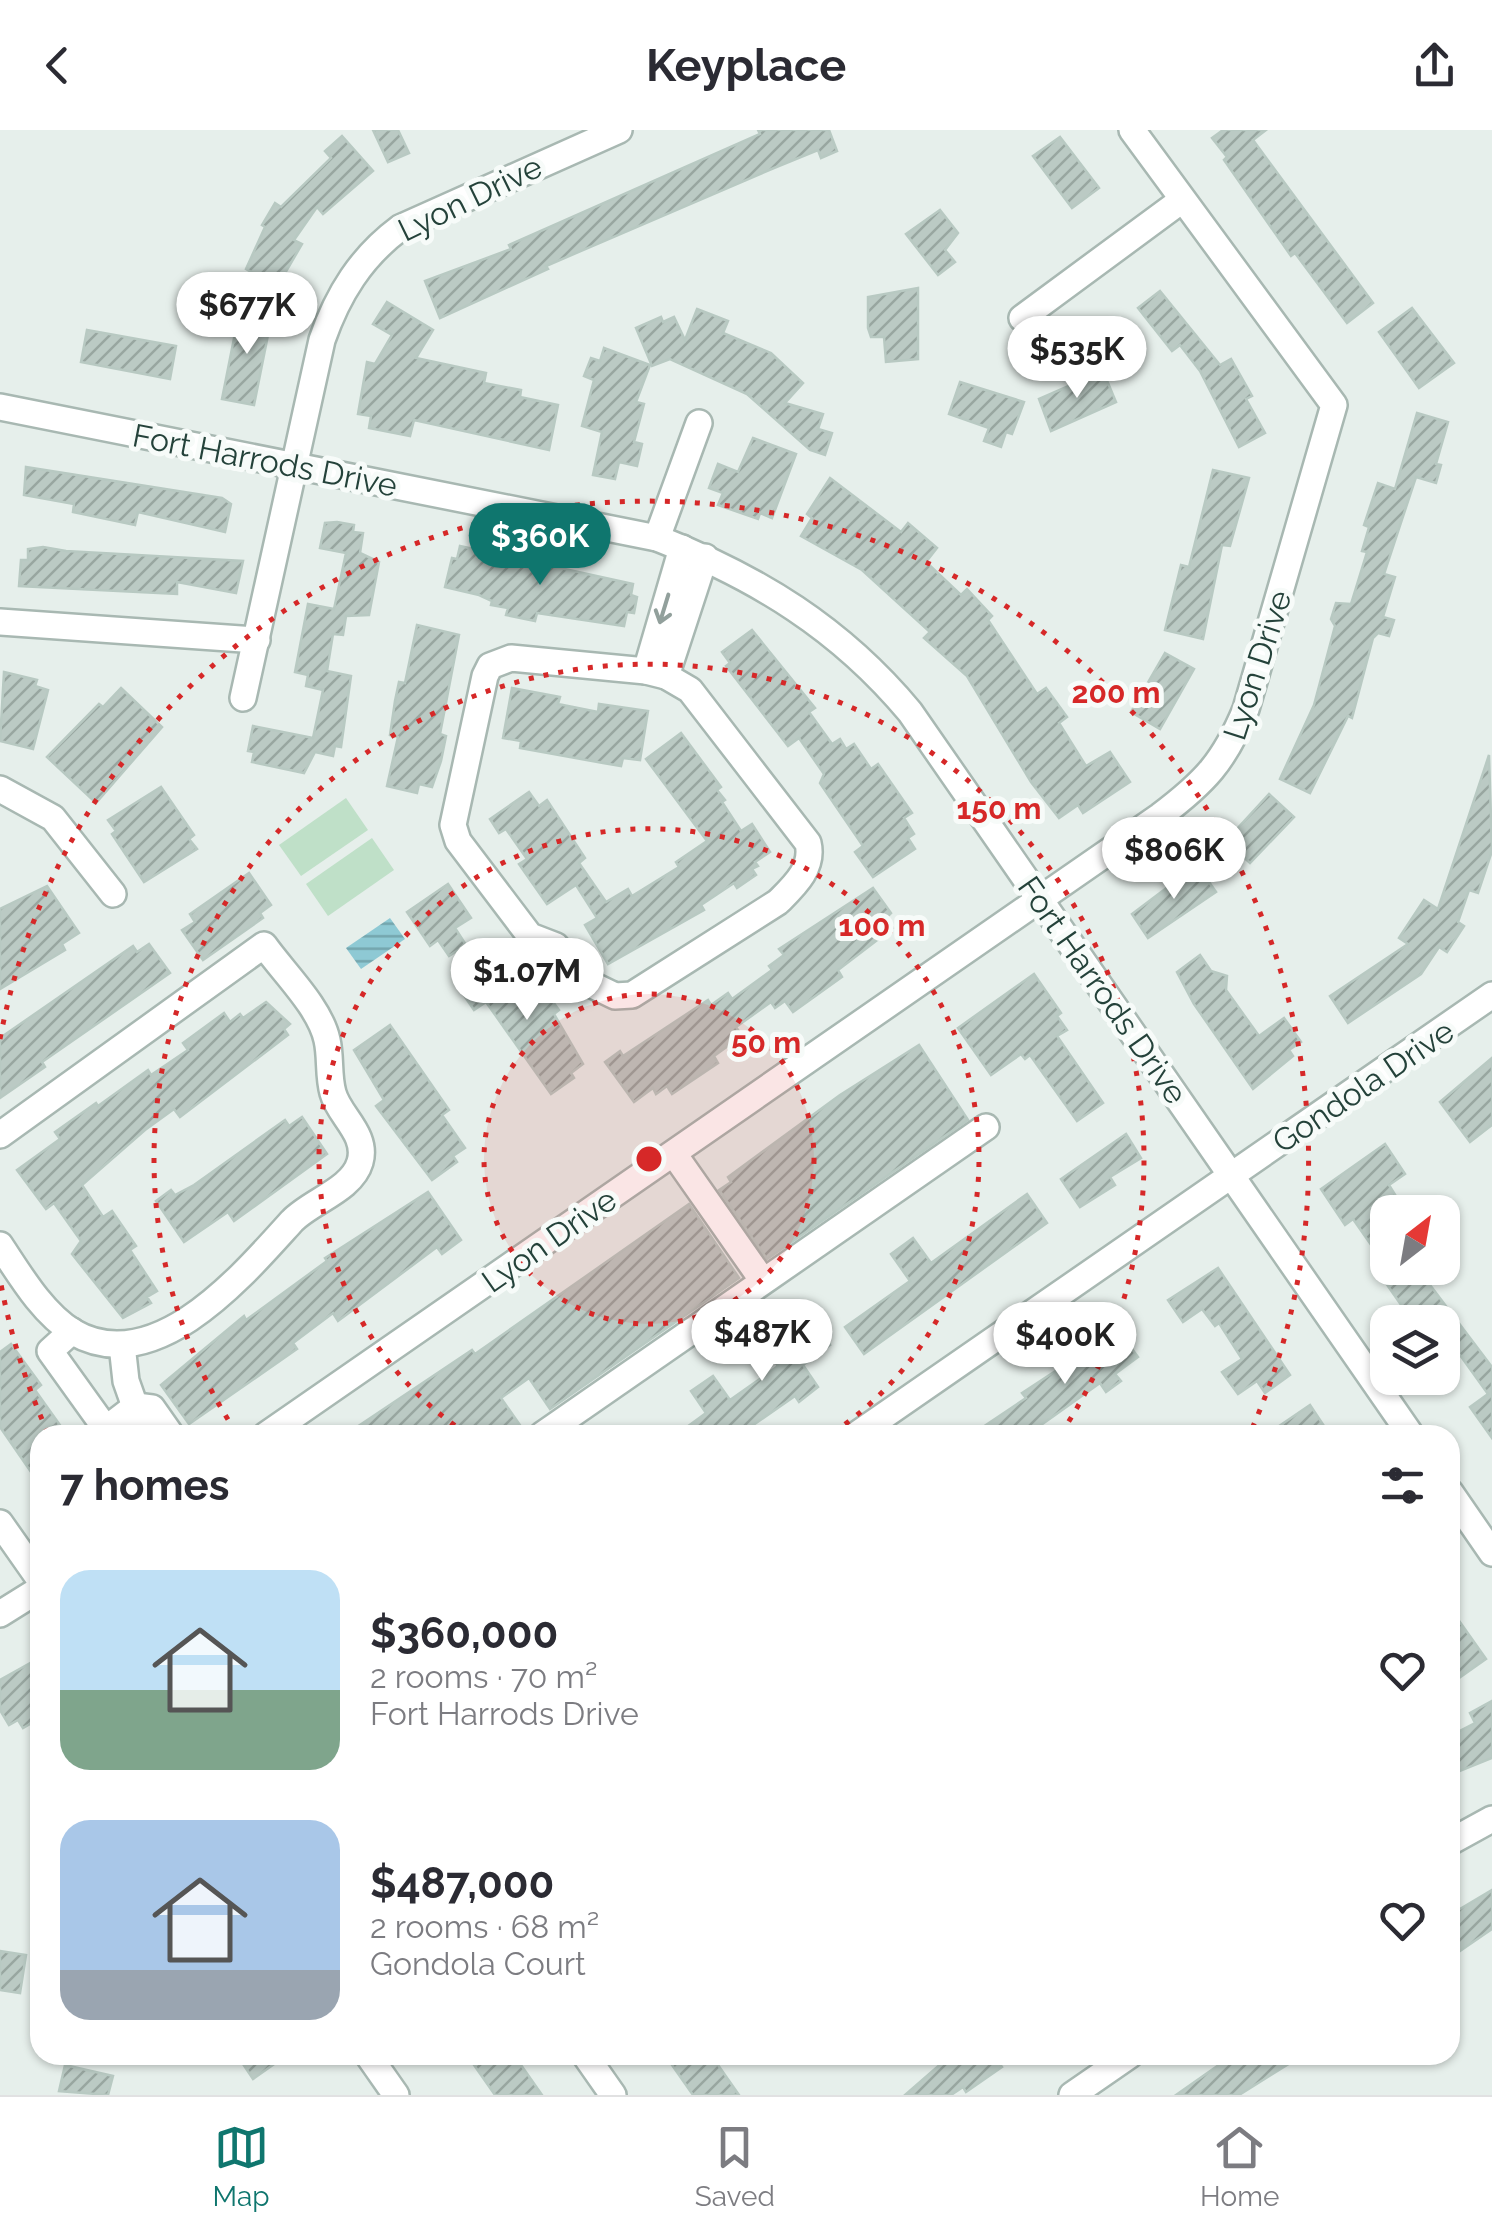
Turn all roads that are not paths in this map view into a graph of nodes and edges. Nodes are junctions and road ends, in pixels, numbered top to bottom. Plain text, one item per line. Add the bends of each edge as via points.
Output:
1 (619, 130) edge
2 (1132, 130) edge
3 (1182, 200) junction
4 (1022, 318) dead end
5 (0, 407) edge
6 (699, 422) dead end
7 (296, 466) junction
8 (658, 538) junction
9 (694, 553) junction
10 (0, 622) edge
11 (257, 640) junction
12 (656, 673) junction
13 (244, 698) dead end
14 (0, 788) edge
15 (112, 894) dead end
16 (1040, 899) junction
17 (1492, 995) edge
18 (986, 1127) dead end
19 (0, 1135) edge
20 (674, 1154) junction
21 (1231, 1176) junction
22 (0, 1245) edge
23 (763, 1281) junction
24 (72, 1331) junction
25 (122, 1345) junction
26 (136, 1406) junction
27 (103, 1425) edge
28 (111, 1425) edge
29 (138, 1425) edge
30 (163, 1425) edge
31 (281, 1425) edge
32 (556, 1425) edge
33 (870, 1425) edge
34 (1403, 1425) edge
35 (1460, 1507) edge
36 (0, 1523) edge
37 (1492, 1553) edge
38 (30, 1566) edge
39 (30, 1595) edge
40 (0, 1614) edge
41 (1492, 1818) edge
42 (1460, 1836) edge
43 (375, 2065) edge
44 (592, 2065) edge
45 (1116, 2065) edge
46 (396, 2095) edge
47 (613, 2095) edge
48 (1072, 2095) edge

1 - 7 street, Lyon Drive via 445,204 373,248 335,304 322,340
2 - 3 street, Lyon Drive
3 - 4 street
3 - 16 street, Lyon Drive via 1326,392 1334,405 1331,423 1228,753 1193,792
5 - 7 street, Fort Harrods Drive
6 - 8 street
7 - 8 street, Fort Harrods Drive
7 - 11 street, Lyon Drive
8 - 9 street, Fort Harrods Drive
9 - 12 street
9 - 16 street, Fort Harrods Drive via 779,594 878,674
10 - 11 street
11 - 13 street, Lyon Drive
12 - 12 street via 704,702 811,854 798,882 778,902 632,995 615,996 582,980 556,946 530,936 458,841 453,825 490,666 511,658
14 - 15 street via 52,818
16 - 20 street, Lyon Drive
16 - 21 street, Fort Harrods Drive
17 - 21 street, Gondola Drive
18 - 23 street
19 - 25 street via 264,946 322,1026 333,1096 356,1132 360,1162 350,1179 298,1215 232,1287 157,1338
20 - 23 street
20 - 31 street, Lyon Drive
21 - 33 street, Gondola Drive
21 - 34 street, Fort Harrods Drive
22 - 24 street via 34,1294
23 - 32 street
24 - 25 street
24 - 27 street via 50,1351
25 - 26 street
26 - 28 street
26 - 29 street
26 - 30 street via 152,1408
35 - 37 street
36 - 38 street
39 - 40 street
41 - 42 street
43 - 46 street
44 - 47 street
45 - 48 street

